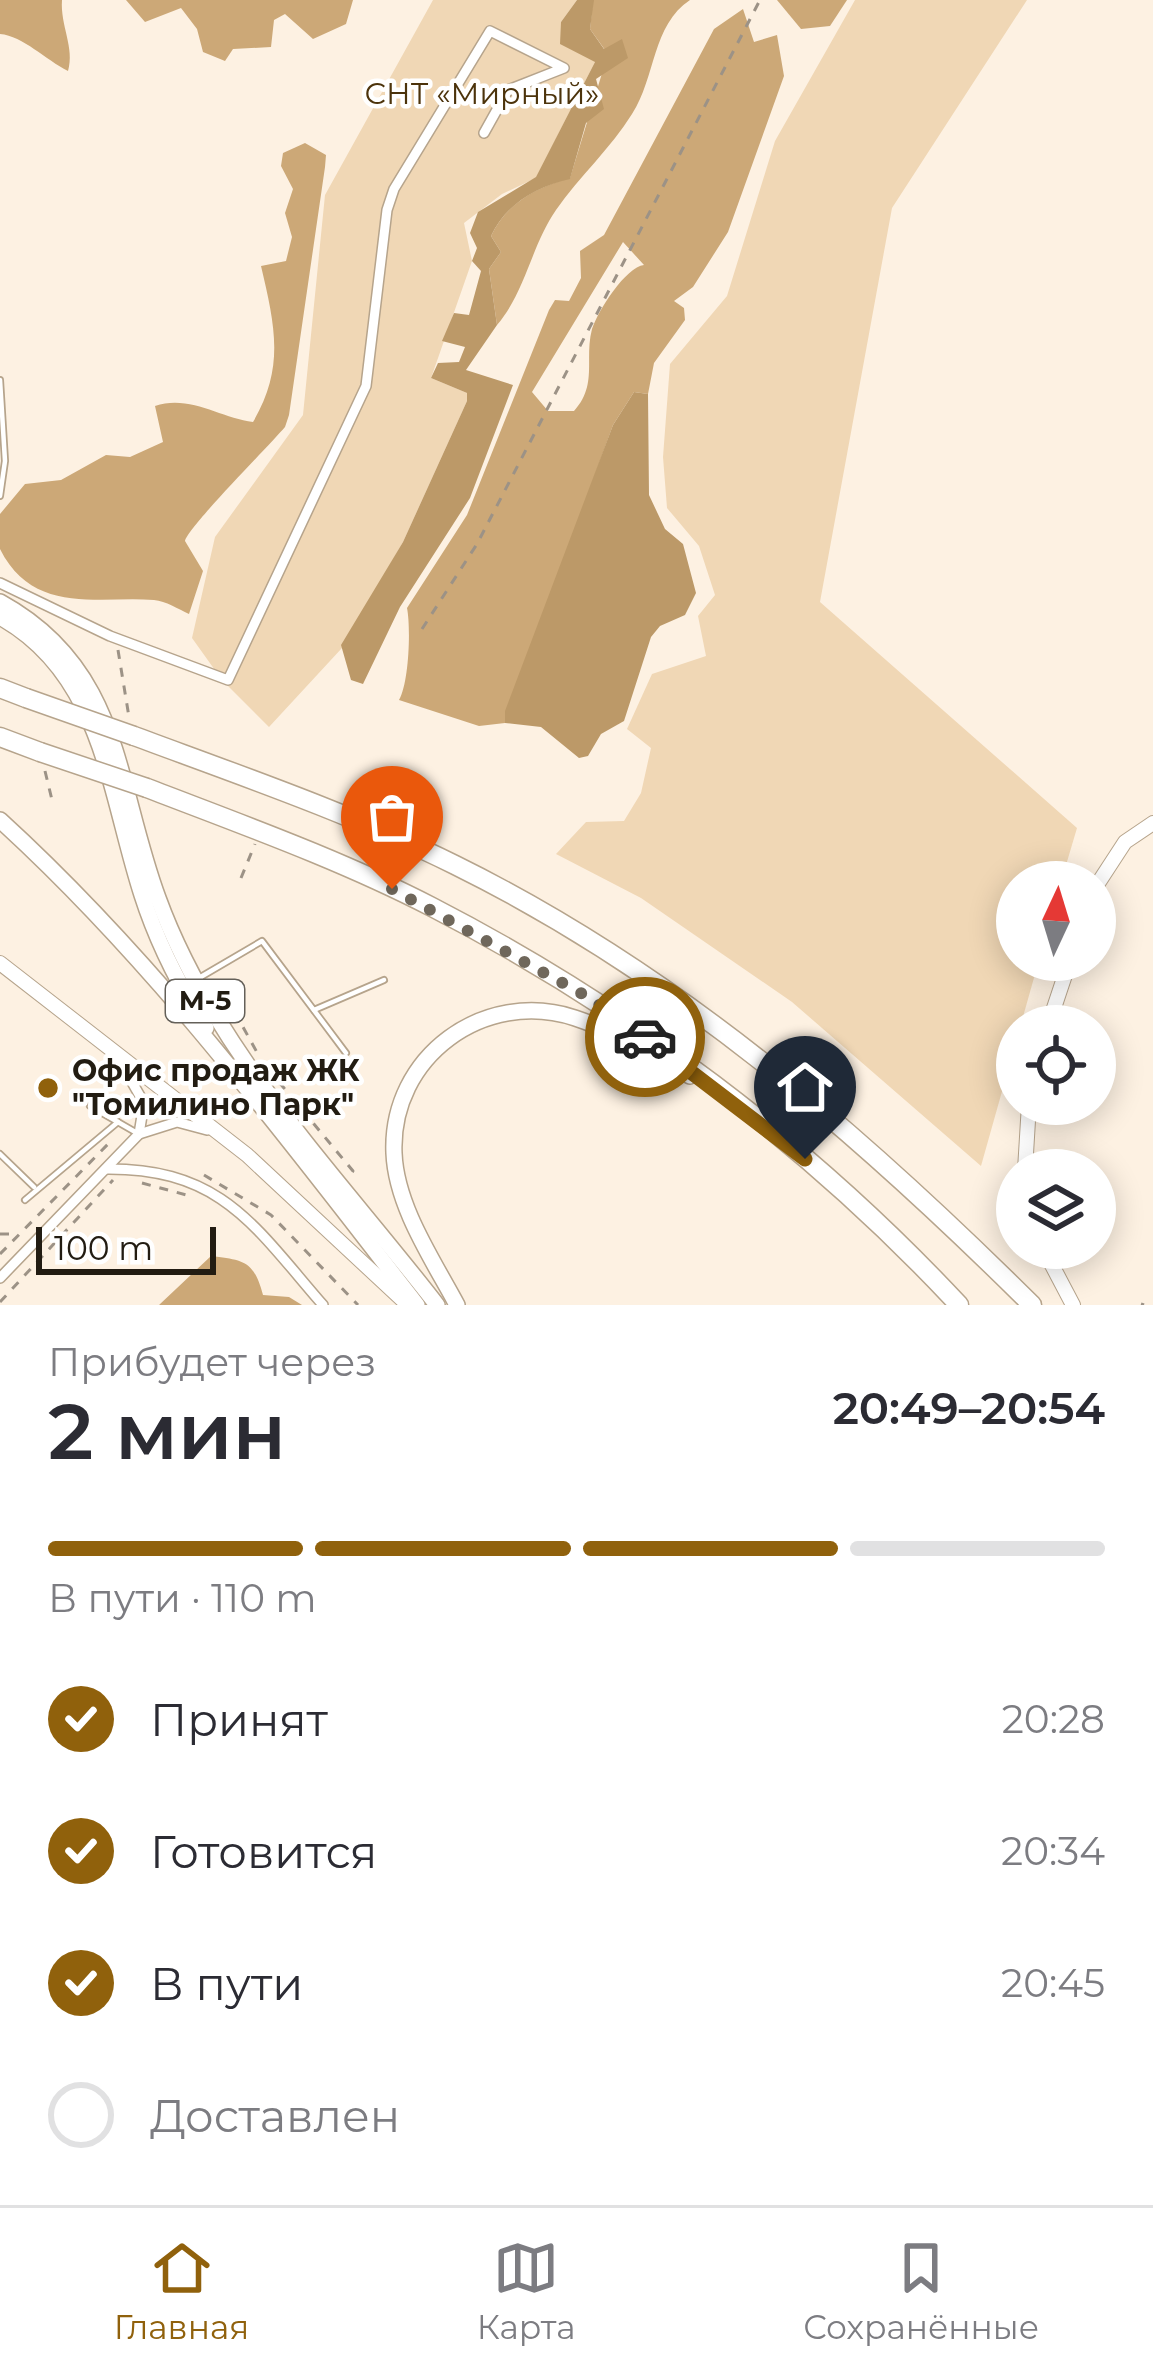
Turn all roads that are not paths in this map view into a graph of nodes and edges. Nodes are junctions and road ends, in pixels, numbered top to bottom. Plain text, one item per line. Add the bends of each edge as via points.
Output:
1 (484, 133) dead end
2 (0, 380) edge
3 (0, 496) edge
4 (0, 583) edge
5 (0, 602) edge
6 (0, 617) edge
7 (0, 688) edge
8 (0, 736) edge
9 (0, 820) edge
10 (1153, 823) edge
11 (1113, 861) edge
12 (0, 963) edge
13 (384, 980) dead end
14 (194, 981) junction
15 (314, 1010) junction
16 (107, 1044) junction
17 (346, 1053) dead end
18 (238, 1076) junction
19 (730, 1097) junction
20 (90, 1106) dead end
21 (118, 1122) junction
22 (139, 1134) junction
23 (235, 1146) junction
24 (0, 1154) edge
25 (106, 1169) junction
26 (35, 1188) junction
27 (25, 1200) dead end
28 (1054, 1269) edge
29 (0, 1279) edge
30 (323, 1305) edge
31 (407, 1305) edge
32 (417, 1305) edge
33 (437, 1305) edge
34 (458, 1305) edge
35 (959, 1305) edge
36 (1032, 1305) edge
37 (1073, 1305) edge

1 - 4 street via 508,90 564,68 490,31 403,171 387,210 366,386 228,680
2 - 3 lane
5 - 14 main road, М-5 via 64,648 93,690 155,892
6 - 18 main road via 71,678 156,932
7 - 36 highway, bridge via 371,827 458,866 624,962 772,1065 899,1172
8 - 19 highway, bridge via 260,832 432,907 588,997
9 - 18 main road via 62,876
10 - 11 main road
12 - 16 main road
13 - 15 lane
14 - 15 lane via 262,941
14 - 33 main road, М-5
15 - 17 lane
16 - 22 street via 144,1103
16 - 23 main road
18 - 32 main road
19 - 34 main road via 573,1017 508,1012 452,1034 413,1074 394,1157 411,1214
19 - 35 highway via 895,1236
20 - 21 lane
21 - 22 lane
21 - 26 lane
22 - 23 street via 176,1122
22 - 25 street
23 - 31 main road
24 - 26 lane
25 - 29 street
25 - 30 street via 227,1198
26 - 27 lane
28 - 37 main road

